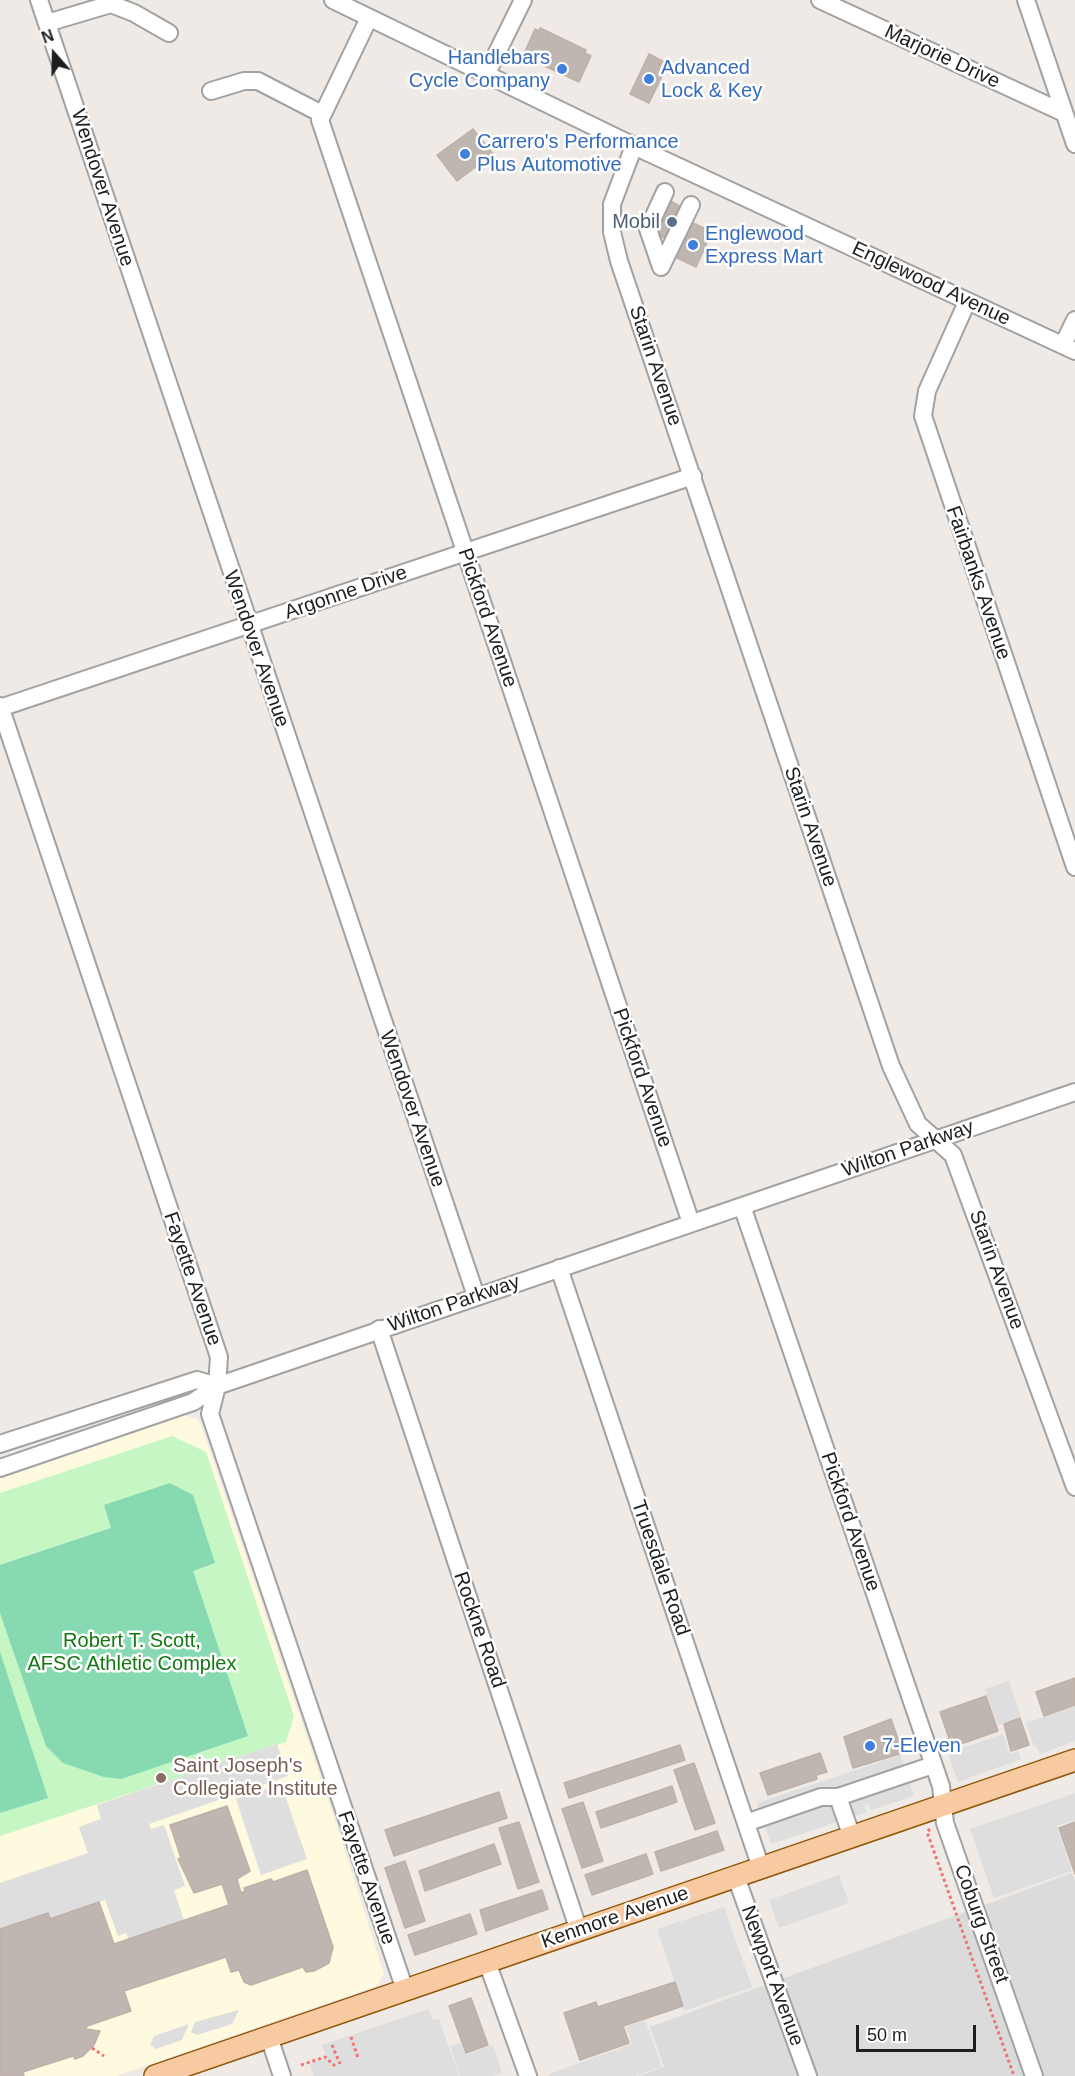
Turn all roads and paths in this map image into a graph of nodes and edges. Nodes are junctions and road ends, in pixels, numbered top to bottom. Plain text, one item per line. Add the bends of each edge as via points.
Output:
1 (39, 0) edge
2 (333, 0) edge
3 (523, 0) edge
4 (820, 0) edge
5 (1026, 0) edge
6 (369, 18) junction
7 (47, 23) junction
8 (169, 33) dead end
9 (486, 73) junction
10 (211, 91) dead end
11 (1064, 113) junction
12 (322, 114) junction
13 (1075, 144) edge
14 (634, 146) junction
15 (665, 192) dead end
16 (691, 205) dead end
17 (967, 302) junction
18 (1075, 320) edge
19 (1069, 348) edge
20 (693, 476) junction
21 (465, 553) junction
22 (248, 626) junction
23 (0, 708) edge
24 (1075, 867) edge
25 (1075, 1092) edge
26 (938, 1139) junction
27 (742, 1206) junction
28 (691, 1223) junction
29 (559, 1268) junction
30 (476, 1296) junction
31 (379, 1329) junction
32 (217, 1386) junction
33 (0, 1444) edge
34 (0, 1468) edge
35 (1075, 1487) edge
36 (1075, 1761) edge
37 (933, 1765) junction
38 (838, 1797) junction
39 (943, 1806) junction
40 (746, 1823) junction
41 (927, 1832) dead end
42 (852, 1837) junction
43 (761, 1868) junction
44 (736, 1877) junction
45 (579, 1931) junction
46 (487, 1962) junction
47 (405, 1990) junction
48 (269, 2037) junction
49 (351, 2037) dead end
50 (332, 2045) dead end
51 (92, 2048) dead end
52 (104, 2056) dead end
53 (358, 2058) dead end
54 (340, 2064) dead end
55 (301, 2065) dead end
56 (335, 2066) dead end
57 (162, 2075) edge
58 (282, 2076) edge
59 (528, 2076) edge
60 (808, 2076) edge
61 (1014, 2076) edge
62 (1034, 2076) edge

1 - 7 street, Wendover Avenue
2 - 6 street, Englewood Avenue
3 - 9 street
4 - 11 street, Marjorie Drive
5 - 11 street
6 - 9 street, Englewood Avenue
6 - 12 street
7 - 8 street via 111,4
7 - 22 street, Wendover Avenue
9 - 14 street, Englewood Avenue
10 - 12 street via 258,81
11 - 13 street
12 - 21 street, Pickford Avenue via 320,120
14 - 17 street, Englewood Avenue
14 - 20 street, Starin Avenue via 612,204 612,232
15 - 16 street via 648,229 661,267
17 - 19 street, Englewood Avenue
17 - 24 street, Fairbanks Avenue via 927,391 922,416
18 - 19 street
20 - 21 street, Argonne Drive
20 - 26 street, Starin Avenue via 891,1066 918,1124
21 - 22 street, Argonne Drive
21 - 28 street, Pickford Avenue
22 - 23 street, Argonne Drive
22 - 30 street, Wendover Avenue
23 - 32 street, Fayette Avenue via 219,1357
25 - 26 street, Wilton Parkway
26 - 27 street, Wilton Parkway
26 - 35 street, Starin Avenue via 953,1155
27 - 28 street, Wilton Parkway
27 - 37 street, Pickford Avenue
28 - 29 street, Wilton Parkway
29 - 30 street, Wilton Parkway
29 - 40 street, Truesdale Road
30 - 31 street, Wilton Parkway
31 - 32 street, Wilton Parkway
31 - 45 street, Rockne Road
32 - 33 street, Wilton Parkway via 198,1380
32 - 34 street, Wilton Parkway via 193,1402
32 - 47 street, Fayette Avenue via 210,1414
36 - 39 main road, Kenmore Avenue
37 - 38 street
37 - 39 street, Pickford Avenue
38 - 40 street via 821,1797
38 - 42 street
39 - 42 main road, Kenmore Avenue
39 - 62 street, Coburg Street via 945,1823
40 - 43 street, Truesdale Road
41 - 61 path, Coburg Street
42 - 43 main road, Kenmore Avenue
43 - 44 main road, Kenmore Avenue
44 - 45 main road, Kenmore Avenue
44 - 60 street, Newport Avenue
45 - 46 main road, Kenmore Avenue
46 - 47 main road, Kenmore Avenue
46 - 59 street
47 - 48 main road, Kenmore Avenue
48 - 57 main road, Kenmore Avenue
48 - 58 street
49 - 53 path
50 - 54 path
51 - 52 path
55 - 56 path via 325,2057

